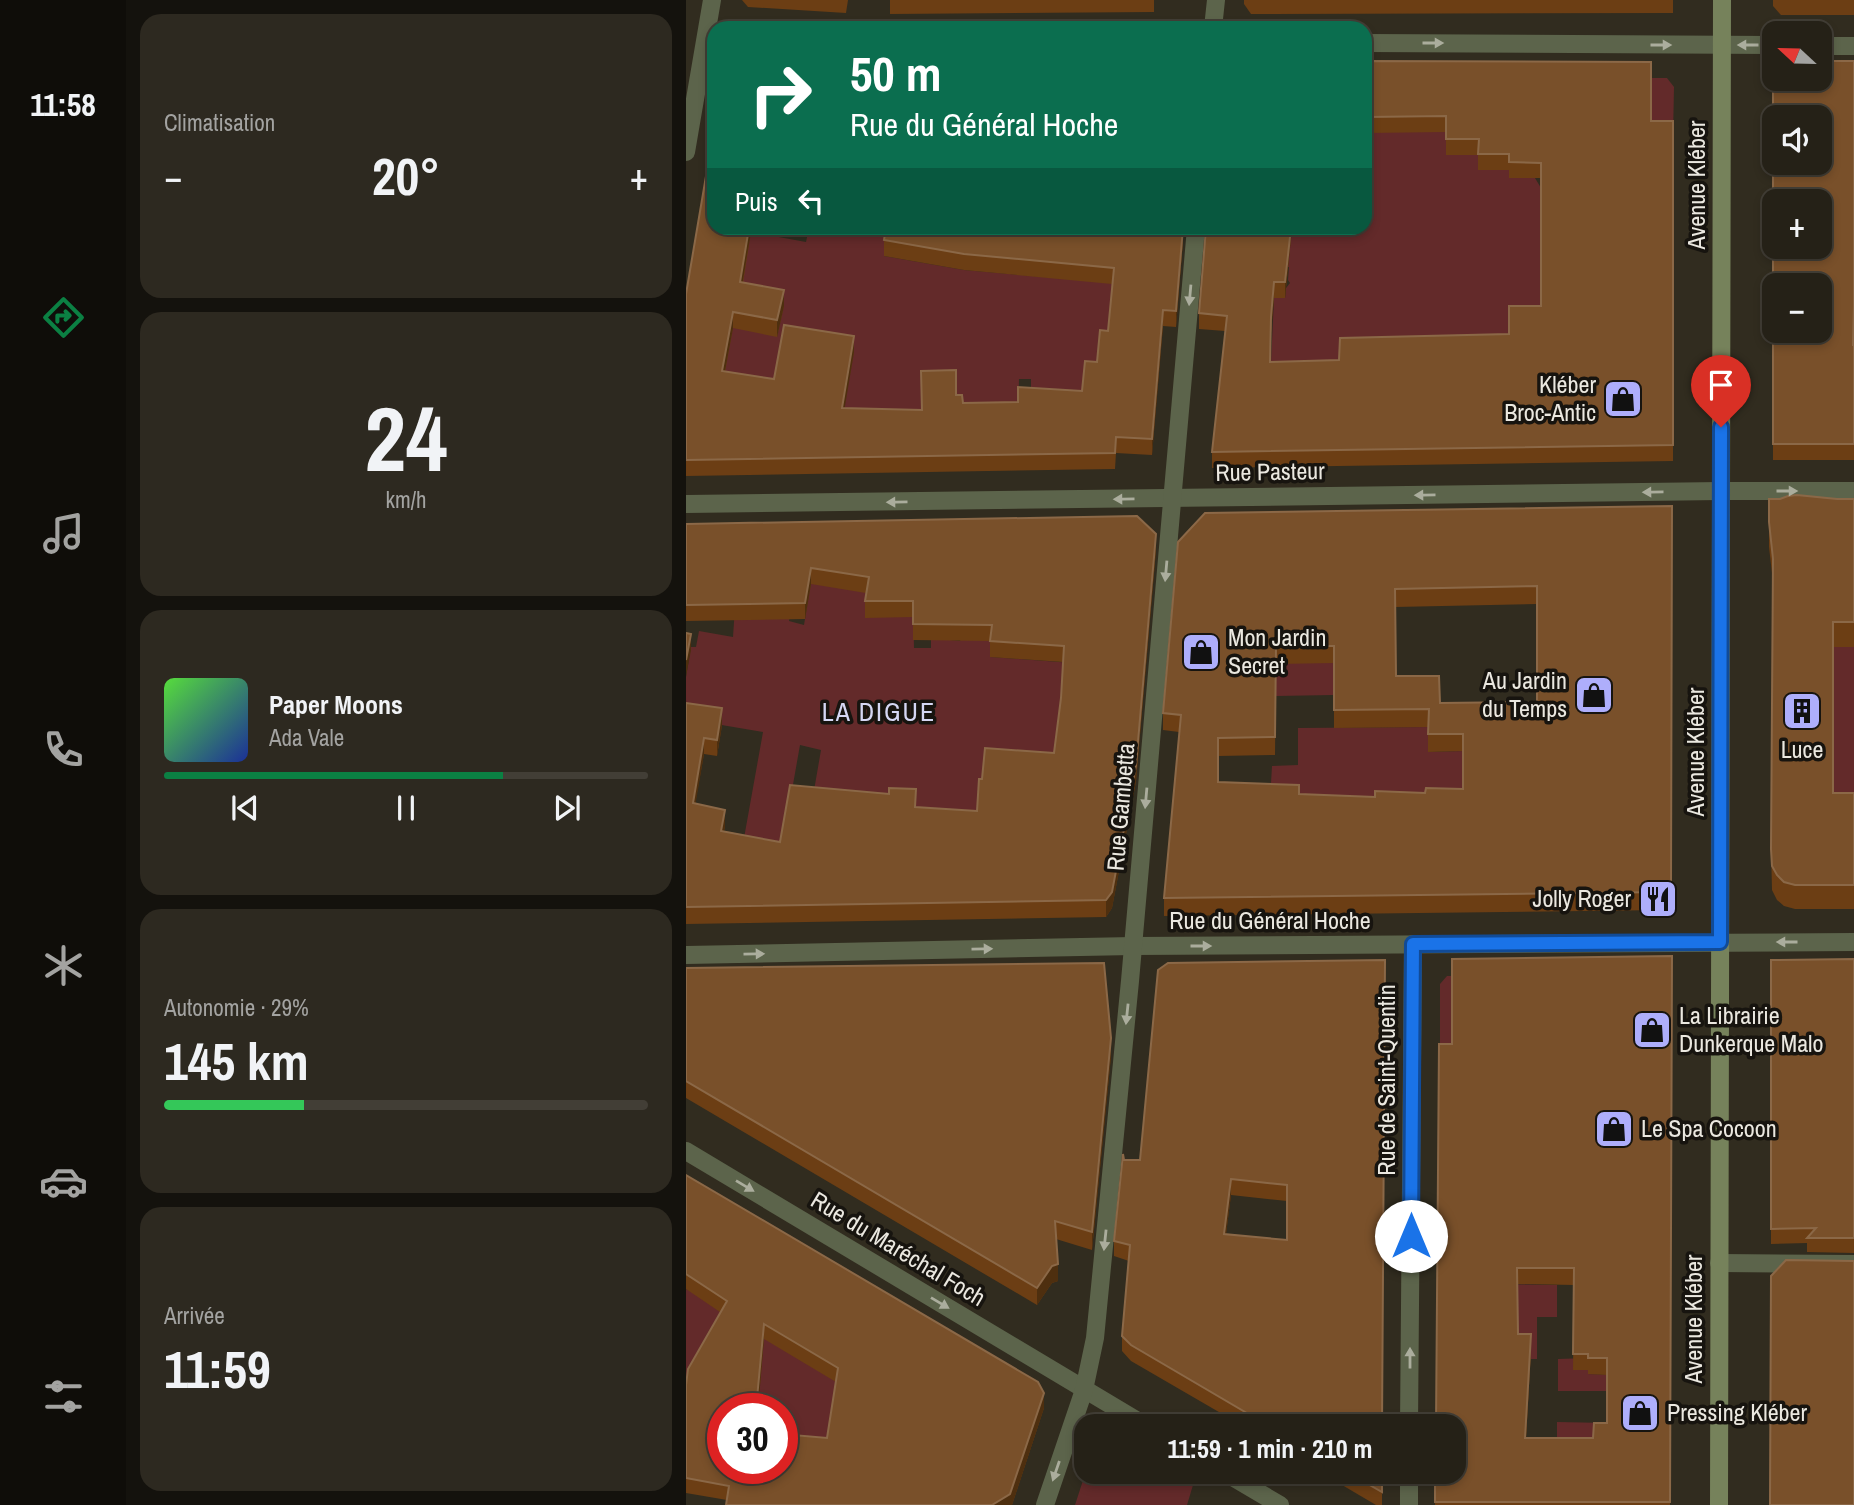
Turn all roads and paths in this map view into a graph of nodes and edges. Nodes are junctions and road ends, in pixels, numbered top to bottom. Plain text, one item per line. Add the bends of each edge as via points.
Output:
1 (712, 0) edge
2 (1216, 0) edge
3 (1722, 0) edge
4 (711, 21) edge
5 (1214, 21) edge
6 (1372, 43) edge
7 (1722, 45) junction
8 (1762, 46) edge
9 (1832, 46) edge
10 (1854, 46) edge
11 (707, 53) edge
12 (686, 152) edge
13 (1195, 235) edge
14 (1721, 491) junction
15 (1854, 491) edge
16 (1172, 498) junction
17 (686, 504) edge
18 (1720, 942) junction
19 (1854, 942) edge
20 (1413, 944) junction
21 (1133, 946) junction
22 (686, 955) edge
23 (686, 1151) edge
24 (1719, 1264) junction
25 (1854, 1264) edge
26 (1084, 1390) junction
27 (1125, 1414) edge
28 (1409, 1414) edge
29 (1244, 1484) edge
30 (1409, 1484) edge
31 (1045, 1505) edge
32 (1280, 1505) edge
33 (1409, 1505) edge
34 (1718, 1505) edge

1 - 4 street
2 - 5 street
3 - 7 street, Avenue Kléber
6 -> 7 street
8 -> 7 street
7 - 14 street, Avenue Kléber
9 - 10 street
11 - 12 street
13 -> 16 street, Rue Gambetta
14 -> 15 street, Rue Pasteur
14 -> 16 street, Rue Pasteur
14 - 18 street, Avenue Kléber
16 -> 17 street, Rue Pasteur
16 -> 21 street, Rue Gambetta
19 -> 18 street, Rue du Général Hoche
18 - 20 street, Rue du Général Hoche
18 - 24 street, Avenue Kléber
21 -> 20 street, Rue du Général Hoche
28 -> 20 street, Rue de Saint-Quentin
22 -> 21 street, Rue du Général Hoche
21 -> 26 street, Rue Gambetta via 1095,1338
23 -> 26 street, Rue du Maréchal Foch
24 - 25 street
24 - 34 street, Avenue Kléber
26 - 27 street, Rue du Maréchal Foch
26 -> 31 street, Rue Gambetta
29 - 32 street
30 - 33 street

